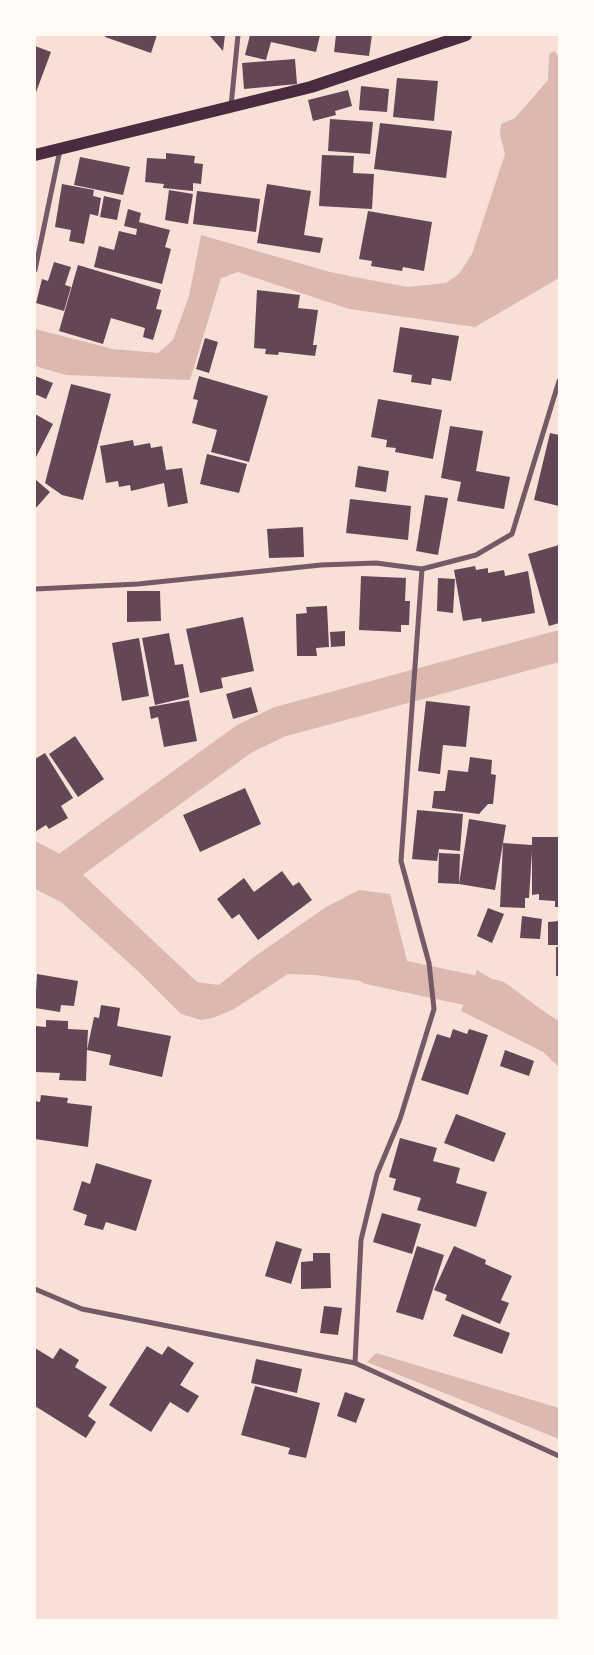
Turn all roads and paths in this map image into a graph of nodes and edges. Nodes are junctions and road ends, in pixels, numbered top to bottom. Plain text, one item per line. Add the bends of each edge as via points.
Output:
1 (238, 35) edge
2 (466, 35) edge
3 (231, 106) junction
4 (60, 150) junction
5 (35, 155) edge
6 (35, 270) edge
7 (559, 381) edge
8 (422, 569) junction
9 (35, 589) edge
10 (35, 1289) edge
11 (355, 1364) junction
12 (559, 1456) edge

1 - 3 street
2 - 3 main road via 311,87
3 - 4 main road
4 - 5 main road
4 - 6 street
7 - 8 street via 512,534 476,555
8 - 9 street via 376,562 321,564 138,584
8 - 11 street via 401,861 429,963 434,1010 400,1119 377,1174 361,1240
10 - 11 street via 82,1309
11 - 12 street

